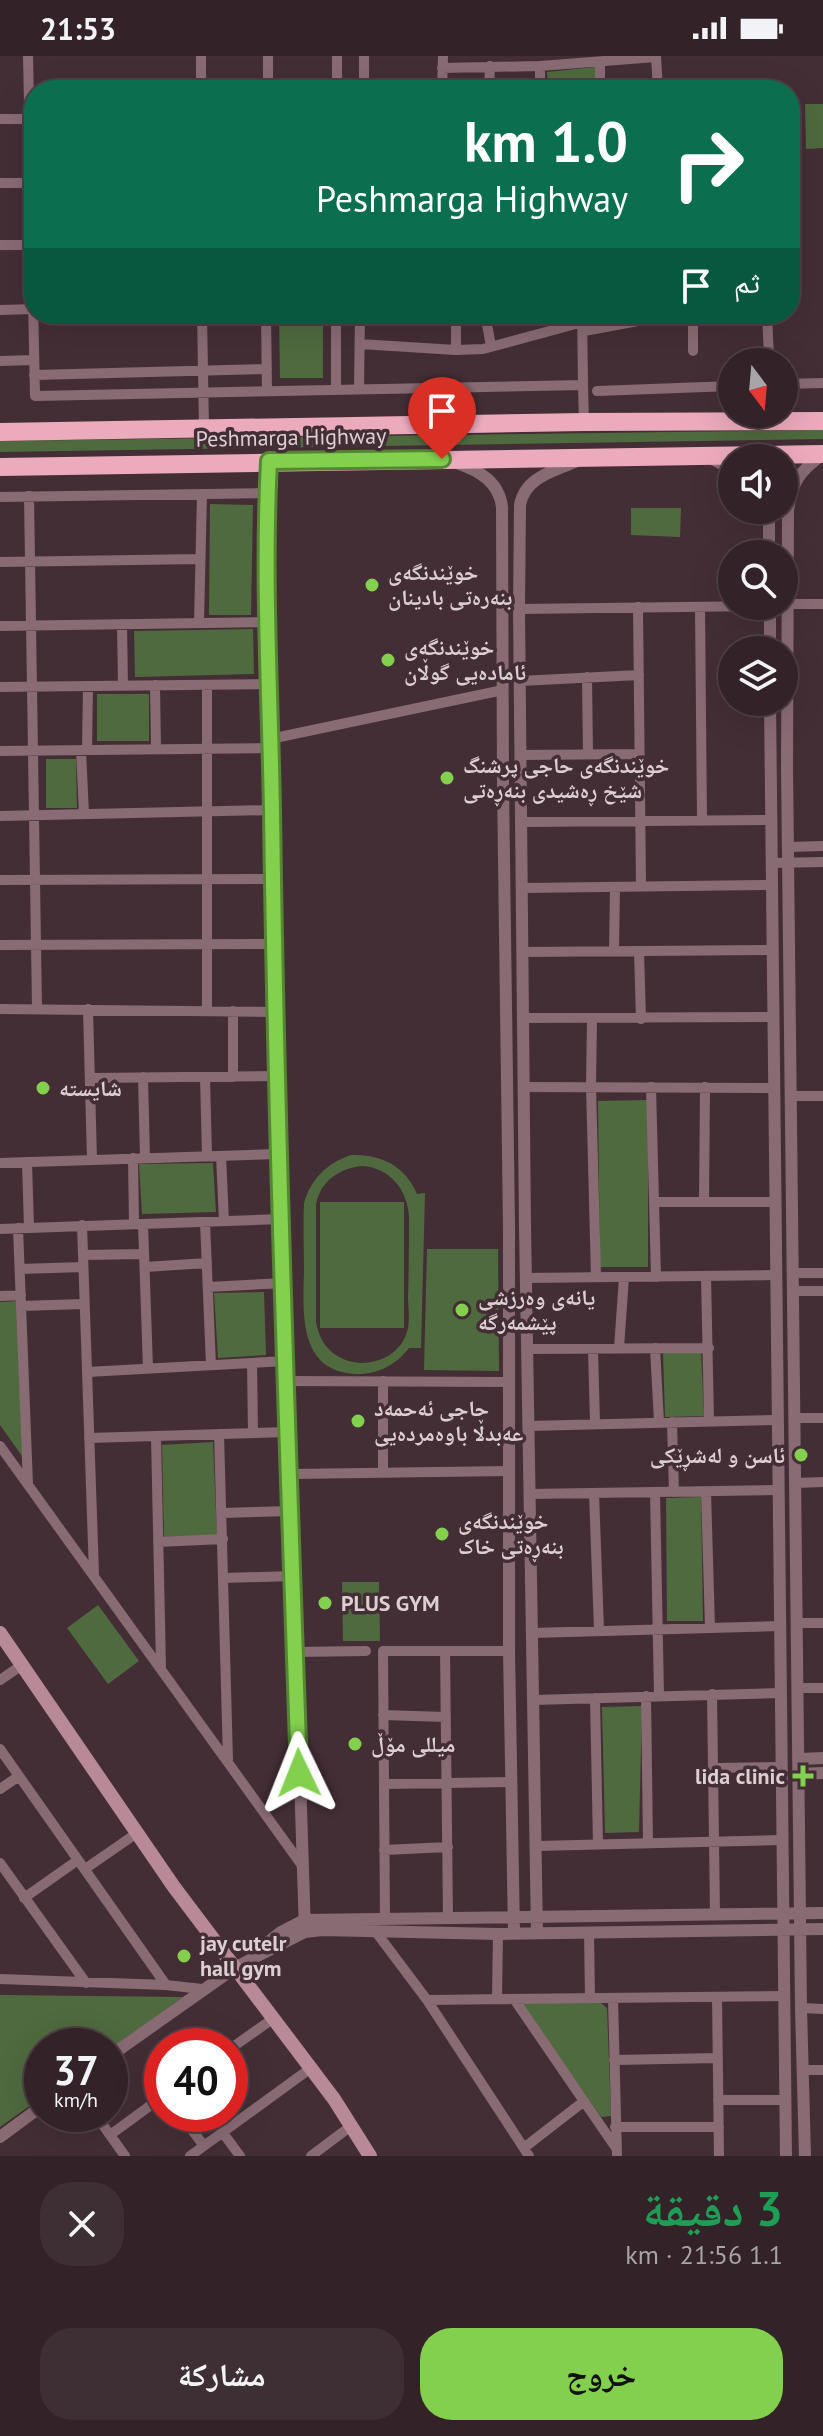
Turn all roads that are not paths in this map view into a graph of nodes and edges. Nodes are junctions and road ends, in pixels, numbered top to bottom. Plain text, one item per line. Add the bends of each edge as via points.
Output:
1 (28, 56) edge
2 (201, 56) edge
3 (268, 56) edge
4 (337, 56) edge
5 (364, 56) edge
6 (656, 56) edge
7 (606, 60) edge
8 (510, 61) edge
9 (442, 62) edge
10 (490, 66) junction
11 (540, 66) junction
12 (30, 80) edge
13 (201, 80) edge
14 (268, 80) edge
15 (337, 80) edge
16 (364, 80) edge
17 (489, 80) edge
18 (540, 80) edge
19 (602, 80) edge
20 (657, 80) edge
21 (0, 119) edge
22 (24, 119) edge
23 (0, 183) edge
24 (24, 183) edge
25 (0, 245) edge
26 (24, 245) edge
27 (0, 310) edge
28 (24, 310) edge
29 (33, 324) edge
30 (202, 324) edge
31 (266, 324) edge
32 (336, 324) edge
33 (360, 324) edge
34 (456, 324) edge
35 (487, 324) edge
36 (575, 324) edge
37 (583, 324) edge
38 (693, 324) edge
39 (767, 324) edge
40 (360, 344) junction
41 (491, 346) junction
42 (769, 348) edge
43 (456, 350) junction
44 (693, 351) dead end
45 (34, 360) junction
46 (0, 361) edge
47 (267, 369) junction
48 (203, 371) junction
49 (133, 372) junction
50 (34, 375) junction
51 (823, 383) edge
52 (798, 384) edge
53 (583, 385) junction
54 (718, 387) edge
55 (359, 389) junction
56 (336, 390) junction
57 (267, 391) junction
58 (597, 391) dead end
59 (203, 393) junction
60 (133, 394) junction
61 (823, 421) edge
62 (584, 422) junction
63 (204, 428) junction
64 (0, 432) edge
65 (823, 454) edge
66 (706, 456) junction
67 (584, 458) junction
68 (442, 459) junction
69 (269, 461) junction
70 (718, 462) edge
71 (0, 467) edge
72 (267, 493) junction
73 (202, 494) junction
74 (29, 496) junction
75 (0, 497) edge
76 (788, 540) edge
77 (200, 559) junction
78 (0, 562) edge
79 (30, 562) junction
80 (502, 564) junction
81 (519, 564) junction
82 (798, 604) edge
83 (823, 604) edge
84 (638, 607) junction
85 (700, 607) junction
86 (718, 607) edge
87 (519, 609) junction
88 (789, 620) edge
89 (266, 622) junction
90 (199, 623) junction
91 (122, 624) junction
92 (31, 625) junction
93 (0, 626) edge
94 (639, 675) junction
95 (587, 677) junction
96 (520, 681) junction
97 (269, 684) junction
98 (155, 685) junction
99 (207, 685) junction
100 (88, 686) junction
101 (123, 686) junction
102 (0, 687) edge
103 (32, 687) junction
104 (503, 690) junction
105 (770, 716) edge
106 (770, 738) junction
107 (787, 738) junction
108 (270, 744) junction
109 (207, 747) junction
110 (156, 748) junction
111 (84, 750) junction
112 (0, 751) edge
113 (33, 751) junction
114 (588, 754) junction
115 (639, 754) junction
116 (521, 755) junction
117 (503, 786) junction
118 (521, 786) junction
119 (272, 810) junction
120 (207, 812) junction
121 (84, 814) junction
122 (34, 815) junction
123 (0, 816) edge
124 (641, 820) junction
125 (702, 820) junction
126 (771, 820) junction
127 (522, 822) junction
128 (823, 846) edge
129 (788, 847) junction
130 (823, 862) edge
131 (771, 863) junction
132 (788, 863) junction
133 (207, 879) junction
134 (272, 879) junction
135 (0, 880) edge
136 (35, 880) junction
137 (772, 885) junction
138 (641, 886) junction
139 (615, 887) junction
140 (523, 888) junction
141 (207, 944) junction
142 (273, 944) junction
143 (0, 945) edge
144 (36, 945) junction
145 (772, 950) junction
146 (614, 951) junction
147 (639, 951) junction
148 (523, 952) junction
149 (506, 983) junction
150 (523, 983) junction
151 (37, 1008) junction
152 (0, 1009) edge
153 (88, 1009) junction
154 (207, 1010) junction
155 (233, 1011) junction
156 (276, 1012) junction
157 (773, 1017) junction
158 (523, 1018) junction
159 (592, 1019) junction
160 (641, 1019) junction
161 (278, 1076) junction
162 (143, 1077) junction
163 (205, 1077) junction
164 (233, 1077) junction
165 (90, 1078) junction
166 (591, 1086) junction
167 (525, 1087) junction
168 (651, 1087) junction
169 (705, 1087) junction
170 (773, 1088) junction
171 (791, 1096) junction
172 (823, 1096) edge
173 (279, 1154) junction
174 (207, 1156) junction
175 (221, 1156) junction
176 (133, 1158) junction
177 (145, 1158) junction
178 (92, 1160) junction
179 (27, 1162) junction
180 (0, 1163) edge
181 (654, 1202) junction
182 (704, 1202) junction
183 (775, 1202) junction
184 (282, 1219) junction
185 (224, 1221) junction
186 (205, 1222) junction
187 (138, 1224) junction
188 (82, 1225) junction
189 (509, 1226) junction
190 (525, 1226) junction
191 (24, 1228) junction
192 (0, 1229) edge
193 (144, 1254) junction
194 (83, 1261) junction
195 (207, 1263) junction
196 (145, 1267) junction
197 (20, 1269) junction
198 (794, 1273) junction
199 (823, 1273) edge
200 (775, 1275) junction
201 (706, 1276) junction
202 (596, 1277) junction
203 (624, 1277) junction
204 (656, 1277) junction
205 (526, 1278) junction
206 (284, 1283) junction
207 (208, 1287) junction
208 (794, 1291) junction
209 (823, 1291) edge
210 (0, 1296) edge
211 (21, 1301) junction
212 (84, 1304) junction
213 (619, 1348) junction
214 (655, 1348) junction
215 (709, 1348) junction
216 (527, 1349) junction
217 (593, 1349) junction
218 (286, 1361) junction
219 (252, 1363) junction
220 (211, 1365) junction
221 (148, 1368) junction
222 (87, 1372) junction
223 (287, 1381) junction
224 (383, 1381) junction
225 (509, 1382) junction
226 (794, 1418) junction
227 (823, 1418) edge
228 (777, 1420) junction
229 (709, 1421) junction
230 (659, 1422) junction
231 (672, 1422) junction
232 (595, 1423) junction
233 (528, 1426) junction
234 (288, 1432) junction
235 (253, 1433) junction
236 (219, 1434) junction
237 (156, 1437) junction
238 (89, 1438) junction
239 (0, 1446) edge
240 (509, 1471) junction
241 (383, 1473) junction
242 (290, 1474) junction
243 (823, 1482) edge
244 (795, 1483) junction
245 (28, 1485) junction
246 (778, 1490) junction
247 (706, 1491) junction
248 (655, 1492) junction
249 (674, 1492) junction
250 (594, 1493) junction
251 (529, 1494) junction
252 (291, 1511) junction
253 (222, 1513) junction
254 (529, 1517) junction
255 (510, 1518) junction
256 (223, 1539) junction
257 (158, 1542) junction
258 (94, 1574) junction
259 (293, 1576) junction
260 (224, 1578) junction
261 (779, 1584) junction
262 (796, 1584) junction
263 (797, 1623) junction
264 (823, 1623) edge
265 (780, 1626) junction
266 (710, 1628) junction
267 (659, 1629) junction
268 (599, 1630) junction
269 (0, 1633) edge
270 (532, 1633) junction
271 (366, 1651) dead end
272 (445, 1651) junction
273 (509, 1651) junction
274 (295, 1652) junction
275 (22, 1665) junction
276 (161, 1668) junction
277 (0, 1680) edge
278 (797, 1688) junction
279 (823, 1688) edge
280 (781, 1693) junction
281 (712, 1694) junction
282 (659, 1695) junction
283 (646, 1696) junction
284 (595, 1698) junction
285 (533, 1700) junction
286 (383, 1715) junction
287 (446, 1717) junction
288 (0, 1749) edge
289 (823, 1758) edge
290 (800, 1759) junction
291 (228, 1762) junction
292 (781, 1767) junction
293 (713, 1768) junction
294 (823, 1773) edge
295 (800, 1774) junction
296 (19, 1776) junction
297 (446, 1782) junction
298 (511, 1782) junction
299 (384, 1784) junction
300 (0, 1789) edge
301 (137, 1833) junction
302 (783, 1840) junction
303 (714, 1841) junction
304 (648, 1843) junction
305 (598, 1844) junction
306 (536, 1846) junction
307 (448, 1847) junction
308 (384, 1850) junction
309 (78, 1860) junction
310 (301, 1864) junction
311 (1, 1867) edge
312 (85, 1869) junction
313 (24, 1898) junction
314 (715, 1913) junction
315 (784, 1913) junction
316 (801, 1913) junction
317 (823, 1913) edge
318 (514, 1917) junction
319 (537, 1917) junction
320 (448, 1918) junction
321 (385, 1919) junction
322 (305, 1926) junction
323 (823, 1929) edge
324 (784, 1930) junction
325 (801, 1930) junction
326 (376, 1932) junction
327 (589, 1932) junction
328 (514, 1933) junction
329 (537, 1933) junction
330 (498, 1934) junction
331 (242, 1963) junction
332 (1, 1978) edge
333 (86, 1983) junction
334 (166, 1985) junction
335 (202, 1989) junction
336 (785, 1996) junction
337 (717, 1997) junction
338 (590, 1998) junction
339 (613, 1998) junction
340 (497, 1999) junction
341 (514, 1999) junction
342 (427, 2000) junction
343 (801, 2008) junction
344 (823, 2009) edge
345 (274, 2018) junction
346 (248, 2036) edge
347 (128, 2043) edge
348 (718, 2058) junction
349 (614, 2060) junction
350 (311, 2068) junction
351 (802, 2070) junction
352 (823, 2070) edge
353 (718, 2100) junction
354 (786, 2100) junction
355 (583, 2102) junction
356 (144, 2110) edge
357 (24, 2119) edge
358 (351, 2126) junction
359 (615, 2127) junction
360 (719, 2127) junction
361 (108, 2132) edge
362 (194, 2132) edge
363 (223, 2133) junction
364 (110, 2135) junction
365 (0, 2137) edge
366 (204, 2146) junction
367 (527, 2151) edge
368 (616, 2152) edge
369 (125, 2156) edge
370 (190, 2156) edge
371 (240, 2156) edge
372 (311, 2156) edge
373 (370, 2156) edge
374 (719, 2156) edge
375 (786, 2156) edge
376 (805, 2156) edge

1 - 12 street
2 - 13 street
3 - 14 street
4 - 15 street
5 - 16 street
6 - 7 street
6 - 20 street
7 - 11 street
7 - 19 street
8 - 10 street
8 - 11 street
9 - 10 street
10 - 17 street
11 - 18 street
21 - 22 street
23 - 24 street
25 - 26 street
27 - 28 street
29 - 45 street
30 - 48 street
31 - 47 street
32 - 56 street
33 - 40 street
34 - 43 street
35 - 41 street
36 - 41 street
37 - 53 street
38 - 44 street
39 - 42 street
40 - 43 street
40 - 55 street
41 - 43 street
45 - 46 street
45 - 50 street
47 - 48 street
47 - 57 street
48 - 49 street
48 - 59 street
49 - 50 street
49 - 60 street
50 - 60 street via 35,396
51 - 52 street
53 - 55 street
53 - 62 street
54 - 58 street
55 - 56 street
56 - 57 street
57 - 59 street
59 - 60 street
59 - 63 street
61 - 62 highway, Peshmarga Highway
62 - 63 highway, Peshmarga Highway
63 - 64 highway, Peshmarga Highway
65 - 66 highway, Peshmarga Highway
65 - 76 street via 799,474 791,492
66 - 67 highway, Peshmarga Highway
66 - 70 street
67 - 68 highway, Peshmarga Highway
67 - 81 street via 524,490
68 - 69 highway, Peshmarga Highway
68 - 80 street via 478,472 496,488 502,507
69 - 71 highway, Peshmarga Highway
69 - 72 street
72 - 73 street
72 - 89 street
73 - 74 street
73 - 77 street
74 - 75 street
74 - 79 street
77 - 79 street
77 - 90 street
78 - 79 street
79 - 92 street
80 - 81 street
80 - 104 street
81 - 87 street
82 - 83 street
84 - 85 street
84 - 87 street
84 - 94 street
85 - 86 street
85 - 125 street
87 - 96 street
88 - 107 street
89 - 90 street
89 - 97 street
90 - 91 street
91 - 92 street
91 - 101 street
92 - 93 street
92 - 103 street
94 - 95 street
94 - 115 street
95 - 96 street
95 - 114 street
96 - 116 street
97 - 99 street
97 - 108 street
98 - 99 street
98 - 101 street
98 - 110 street
99 - 109 street
100 - 101 street
100 - 103 street
100 - 111 street
102 - 103 street
103 - 113 street
104 - 108 street
104 - 117 street
105 - 106 street
106 - 107 street
106 - 126 street
107 - 129 street
108 - 109 street
108 - 119 street
109 - 110 street
109 - 120 street
110 - 111 street
111 - 113 street
111 - 121 street
112 - 113 street
113 - 122 street
114 - 115 street
114 - 116 street
115 - 124 street
116 - 118 street
117 - 118 street
117 - 149 street
118 - 127 street
119 - 120 street
119 - 134 street
120 - 121 street
120 - 133 street
121 - 122 street
122 - 123 street
122 - 136 street
124 - 125 street
124 - 127 street
124 - 138 street
125 - 126 street
126 - 131 street
127 - 140 street
128 - 129 street
129 - 132 street
130 - 132 street
131 - 132 street
131 - 137 street
132 - 171 street
133 - 134 street
133 - 136 street
133 - 141 street
134 - 142 street
135 - 136 street
136 - 144 street
137 - 138 street
137 - 145 street
138 - 139 street
139 - 140 street
139 - 146 street
140 - 148 street
141 - 142 street
141 - 144 street
141 - 154 street
142 - 156 street
143 - 144 street
144 - 151 street
145 - 147 street
145 - 157 street
146 - 147 street
146 - 148 street
147 - 160 street
148 - 150 street
149 - 150 street
149 - 189 street
150 - 158 street
151 - 152 street
151 - 153 street
153 - 154 street
153 - 165 street
154 - 155 street
155 - 156 street
155 - 164 street
156 - 161 street
157 - 160 street
157 - 170 street
158 - 159 street
158 - 167 street
159 - 160 street
159 - 166 street
161 - 164 street
161 - 173 street
162 - 163 street
162 - 165 street
162 - 177 street
163 - 164 street
163 - 174 street
165 - 178 street
166 - 167 street
166 - 168 street
166 - 202 street
167 - 190 street
168 - 169 street
168 - 181 street
169 - 170 street
169 - 182 street
170 - 183 street
171 - 172 street
171 - 198 street
173 - 175 street
173 - 184 street
174 - 175 street
174 - 177 street
175 - 185 street
176 - 177 street
176 - 178 street
176 - 187 street
178 - 179 street
179 - 180 street
179 - 191 street
181 - 182 street
181 - 204 street
182 - 183 street
183 - 200 street
184 - 185 street
184 - 206 street
185 - 186 street
186 - 187 street
186 - 195 street
187 - 188 street
187 - 193 street
188 - 191 street
188 - 194 street
189 - 190 street
189 - 225 street
190 - 205 street
191 - 192 street
191 - 197 street
193 - 194 street
193 - 196 street
194 - 197 street
194 - 212 street
195 - 196 street
195 - 207 street
196 - 221 street
197 - 211 street
198 - 199 street
198 - 208 street
200 - 201 street
200 - 228 street
201 - 204 street
201 - 215 street
202 - 203 street
202 - 205 street
203 - 204 street
203 - 213 street
205 - 216 street
206 - 207 street
206 - 218 street
207 - 220 street
208 - 209 street
208 - 226 street
210 - 211 street
211 - 212 street
211 - 245 street
212 - 222 street
213 - 214 street
213 - 217 street
214 - 215 street
214 - 230 street
215 - 229 street
216 - 217 street
216 - 233 street
217 - 232 street
218 - 219 street
218 - 223 street
219 - 220 street
219 - 235 street
220 - 221 street
221 - 222 street
222 - 238 street
223 - 224 street
223 - 234 street
224 - 225 street
224 - 241 street
225 - 240 street
226 - 227 street
226 - 244 street
228 - 229 street
228 - 246 street
229 - 231 street
230 - 231 street
230 - 232 street
231 - 249 street
232 - 233 street
233 - 251 street
234 - 235 street
234 - 242 street
235 - 236 street
236 - 237 street
236 - 253 street
237 - 238 street
237 - 257 street
238 - 258 street
239 - 245 street
240 - 241 street
240 - 255 street
241 - 242 street
242 - 252 street
243 - 244 street
244 - 262 street
245 - 258 street
246 - 247 street
246 - 261 street
247 - 249 street
247 - 266 street
248 - 249 street
248 - 250 street
248 - 267 street
250 - 251 street
250 - 268 street
251 - 254 street
252 - 253 street
252 - 259 street
253 - 256 street
254 - 255 street
254 - 270 street
255 - 273 street
256 - 257 street
256 - 260 street
257 - 276 street
258 - 276 street
259 - 260 street
259 - 274 street
260 - 291 street
261 - 262 street
261 - 265 street
262 - 263 street
263 - 264 street
263 - 278 street
265 - 266 street
265 - 280 street
266 - 267 street
267 - 268 street
267 - 282 street
268 - 270 street
269 - 275 main road
270 - 285 street
271 - 274 street
272 - 273 street
272 - 286 street via 383,1651
272 - 287 street
273 - 298 street
274 - 310 street
275 - 277 street
275 - 301 main road
276 - 291 street
278 - 279 street
278 - 290 street
280 - 281 street
280 - 292 street
281 - 282 street
281 - 293 street
282 - 283 street
283 - 284 street
283 - 304 street
284 - 285 street
284 - 305 street
285 - 306 street
286 - 287 street
286 - 299 street
287 - 297 street
288 - 296 street
289 - 290 street
290 - 295 street
291 - 310 street
292 - 293 street
292 - 302 street
293 - 303 street
294 - 295 street
295 - 316 street
296 - 300 street
296 - 309 street
297 - 298 street
297 - 299 street
297 - 307 street
298 - 318 street
299 - 308 street
301 - 312 street
301 - 331 main road via 174,1887
302 - 303 street
302 - 315 street
303 - 304 street
303 - 314 street
304 - 305 street
305 - 306 street
306 - 319 street
307 - 308 street
307 - 320 street
308 - 321 street
309 - 312 street
309 - 313 street
310 - 322 street
311 - 313 street
312 - 334 street
313 - 333 street
314 - 315 street
314 - 319 street
315 - 316 street
315 - 324 street
316 - 317 street
316 - 325 street
318 - 319 street
318 - 320 street
318 - 328 street
319 - 329 street
320 - 321 street
321 - 322 street
322 - 326 street
322 - 331 street
323 - 325 street
324 - 325 street
324 - 327 street
324 - 336 street
325 - 343 street
326 - 330 street
326 - 342 street
327 - 329 street
327 - 338 street
328 - 329 street
328 - 330 street
330 - 340 street
331 - 335 street
331 - 345 main road
332 - 333 street
333 - 334 street
334 - 335 street
335 - 347 street
336 - 337 street
336 - 354 street
337 - 339 street
337 - 348 street
338 - 339 street
338 - 341 street
339 - 349 street
340 - 341 street
340 - 342 street
341 - 355 street
342 - 367 street
343 - 344 street
343 - 351 street
345 - 346 street
345 - 350 main road
348 - 349 street
348 - 353 street
349 - 359 street
350 - 358 main road
350 - 363 street
351 - 352 street
351 - 376 street
353 - 354 street
353 - 360 street
354 - 375 street
355 - 367 street
355 - 368 street
356 - 364 street
357 - 365 street
358 - 372 street
358 - 373 main road
359 - 360 street
359 - 368 street
360 - 374 street
361 - 364 street
362 - 366 street
363 - 366 street
363 - 371 street
364 - 369 street
366 - 370 street

